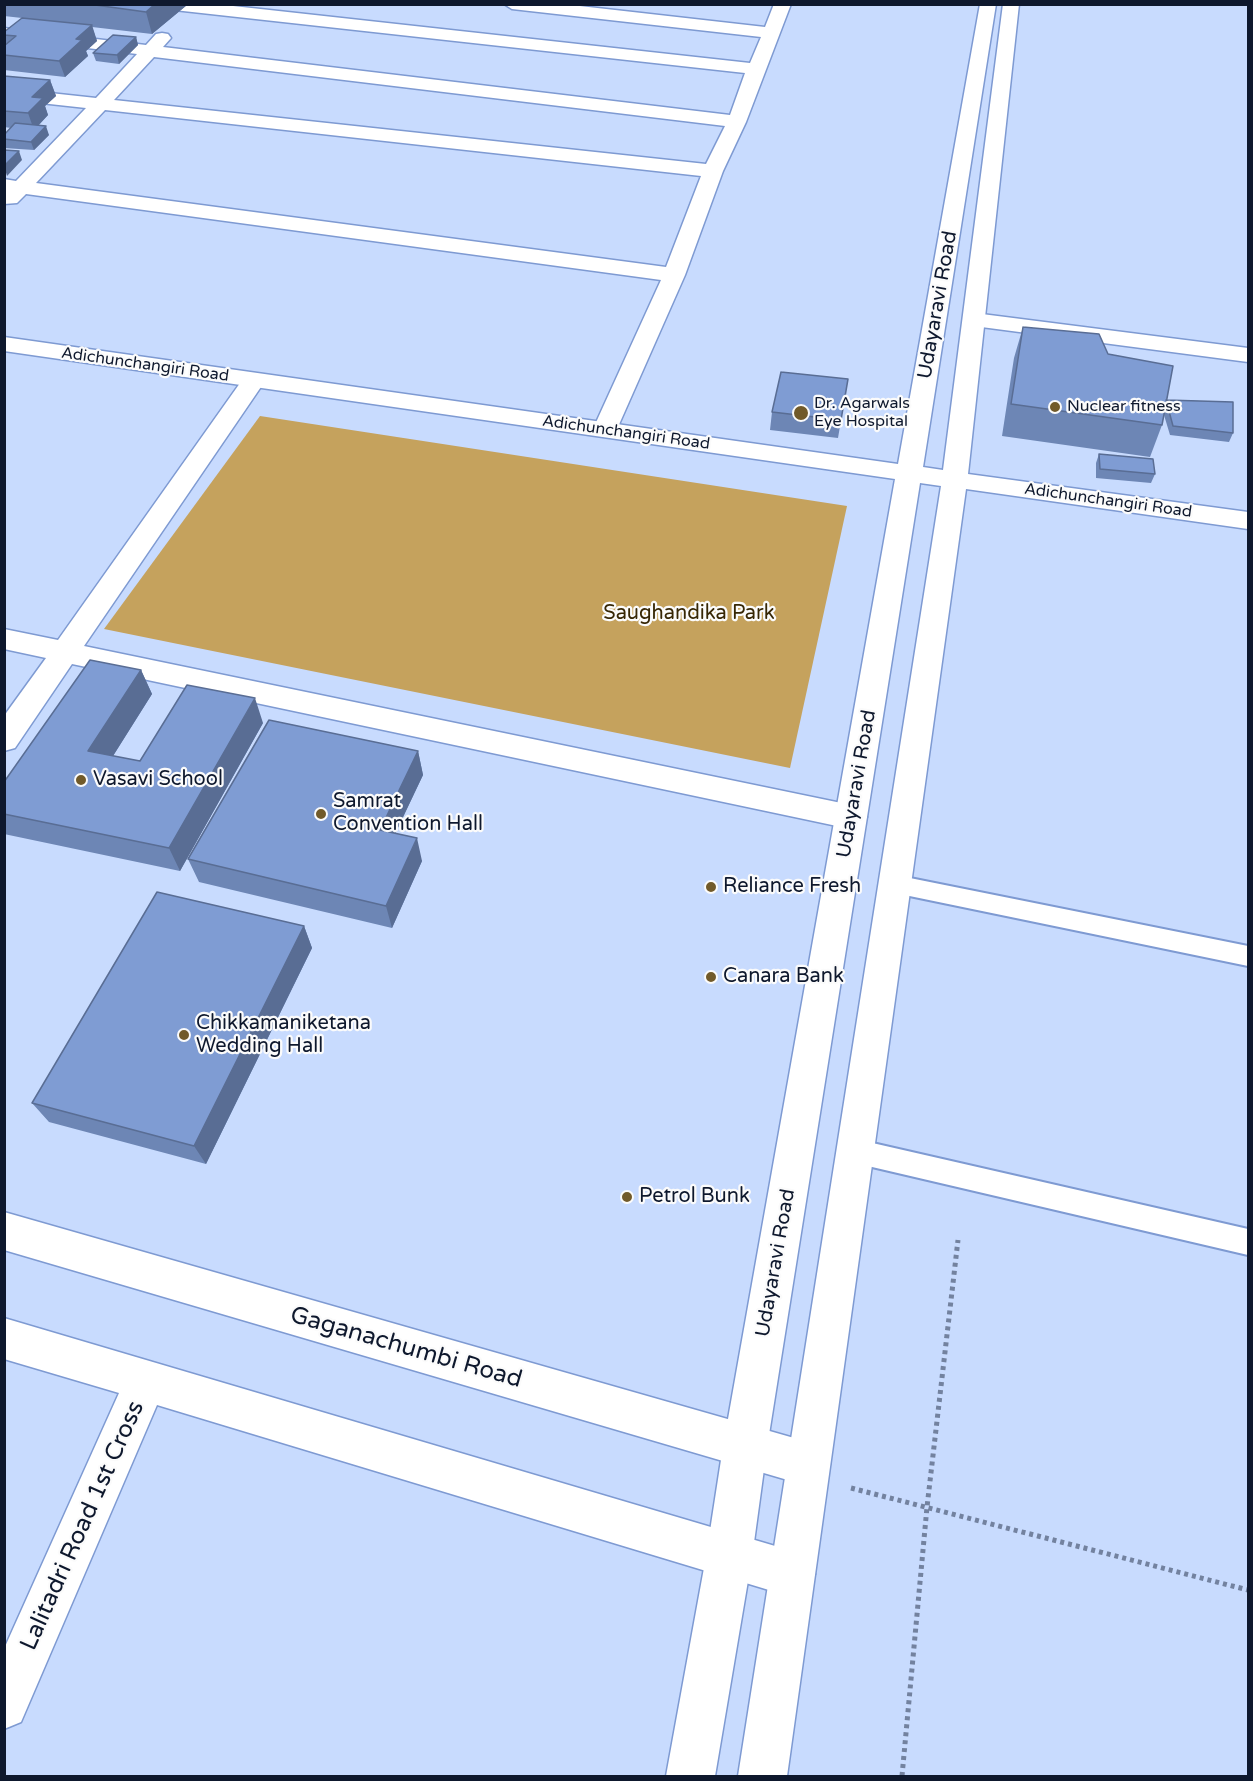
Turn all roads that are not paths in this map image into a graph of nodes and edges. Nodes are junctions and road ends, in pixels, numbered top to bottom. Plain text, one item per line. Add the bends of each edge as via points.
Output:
1 (165, 4) edge
2 (512, 4) edge
3 (783, 4) edge
4 (988, 4) edge
5 (1011, 4) edge
6 (193, 6) edge
7 (4, 33) edge
8 (772, 33) junction
9 (152, 50) junction
10 (756, 69) junction
11 (4, 93) edge
12 (97, 105) junction
13 (737, 122) junction
14 (713, 171) junction
15 (14, 186) edge
16 (4, 204) edge
17 (674, 275) junction
18 (974, 320) junction
19 (4, 344) edge
20 (1248, 355) edge
21 (253, 381) junction
22 (605, 429) junction
23 (909, 473) junction
24 (955, 479) junction
25 (1248, 521) edge
26 (4, 639) edge
27 (67, 652) junction
28 (4, 740) edge
29 (851, 817) junction
30 (894, 884) junction
31 (1248, 956) edge
32 (855, 1151) junction
33 (4, 1231) edge
34 (1248, 1242) edge
35 (4, 1338) edge
36 (146, 1380) junction
37 (744, 1447) junction
38 (807, 1471) junction
39 (729, 1557) junction
40 (792, 1574) junction
41 (4, 1705) edge
42 (690, 1776) edge
43 (762, 1776) edge

1 - 6 street
2 - 8 street
3 - 8 street
4 - 23 street, Udayaravi Road
5 - 18 street
6 - 9 street
6 - 10 street
7 - 9 street
8 - 10 street
9 - 12 street
9 - 13 street
10 - 13 street
11 - 12 street
12 - 14 street
12 - 15 street
13 - 14 street
14 - 17 street
15 - 16 street
15 - 17 street
17 - 22 street
18 - 20 street
18 - 24 street
19 - 21 street, Adichunchangiri Road
21 - 22 street, Adichunchangiri Road
21 - 27 street
22 - 23 street, Adichunchangiri Road
23 - 24 street, Adichunchangiri Road
23 - 29 street, Udayaravi Road
24 - 25 street, Adichunchangiri Road
24 - 30 street
26 - 27 street
27 - 28 street
27 - 29 street
29 - 37 street, Udayaravi Road
30 - 31 lane
30 - 32 street
32 - 34 lane
32 - 38 street
33 - 37 street, Gaganachumbi Road
35 - 36 street
36 - 39 street
36 - 41 street, Lalitadri Road 1st Cross
37 - 38 street, Gaganachumbi Road
37 - 39 street, Udayaravi Road
38 - 40 street
39 - 40 street
39 - 42 street, Udayaravi Road
40 - 43 street

